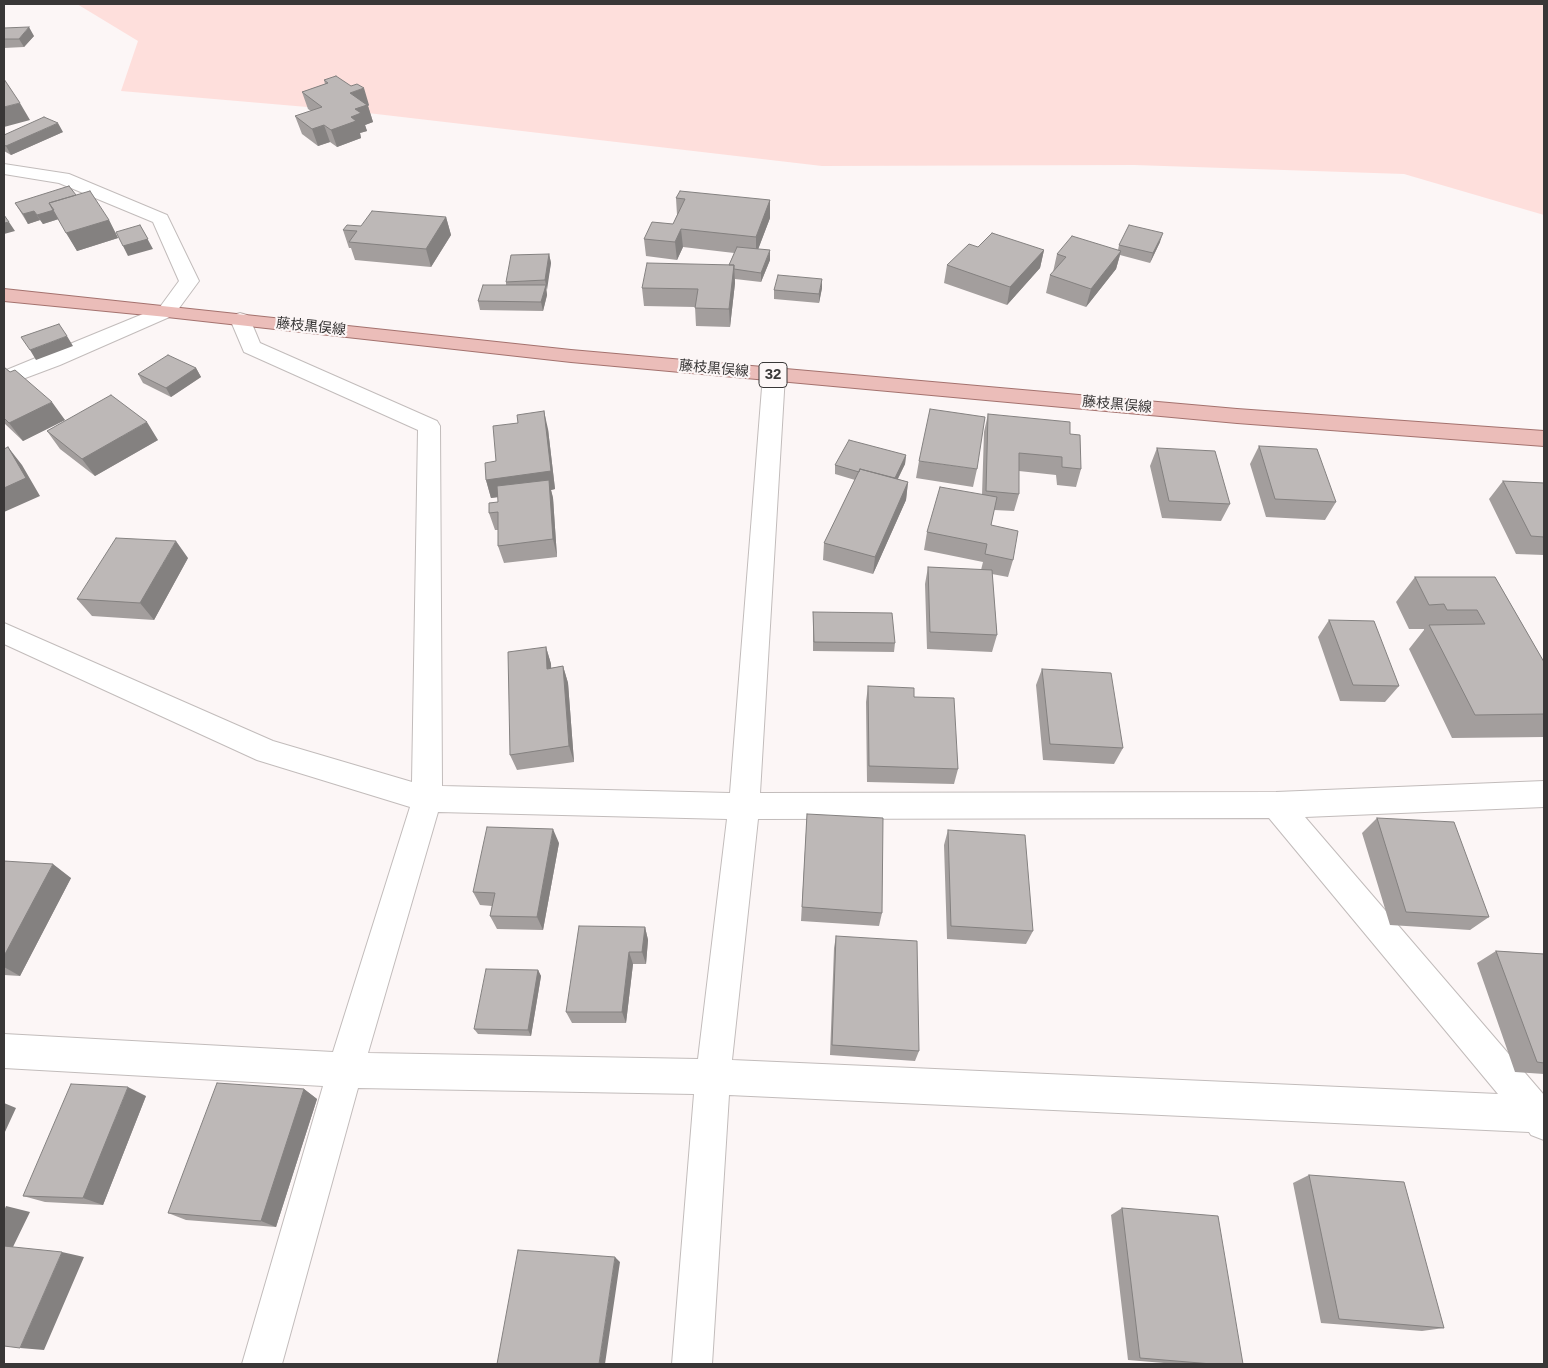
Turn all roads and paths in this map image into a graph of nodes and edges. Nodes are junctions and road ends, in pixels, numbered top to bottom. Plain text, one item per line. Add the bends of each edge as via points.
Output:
1 (4, 169) edge
2 (4, 295) edge
3 (167, 311) junction
4 (240, 319) junction
5 (774, 375) junction
6 (4, 379) edge
7 (1544, 438) edge
8 (4, 633) edge
9 (1544, 794) edge
10 (427, 799) junction
11 (1276, 805) junction
12 (744, 806) junction
13 (4, 1051) edge
14 (345, 1070) junction
15 (713, 1077) junction
16 (1541, 1118) edge
17 (262, 1364) edge
18 (692, 1364) edge

1 - 3 street via 63,178 161,219 189,282
2 - 3 main road, 藤枝黒俣線 / 32
3 - 4 main road, 藤枝黒俣線 / 32
3 - 6 street
4 - 5 main road, 藤枝黒俣線 / 32
4 - 10 street via 250,347 429,426
5 - 7 main road, 藤枝黒俣線 / 32 via 1237,416
5 - 12 street
8 - 10 street via 267,751
9 - 11 street
10 - 12 street
10 - 14 street
11 - 12 street
11 - 16 street
12 - 15 street
13 - 14 street
14 - 15 street
14 - 17 street
15 - 16 street
15 - 18 street

